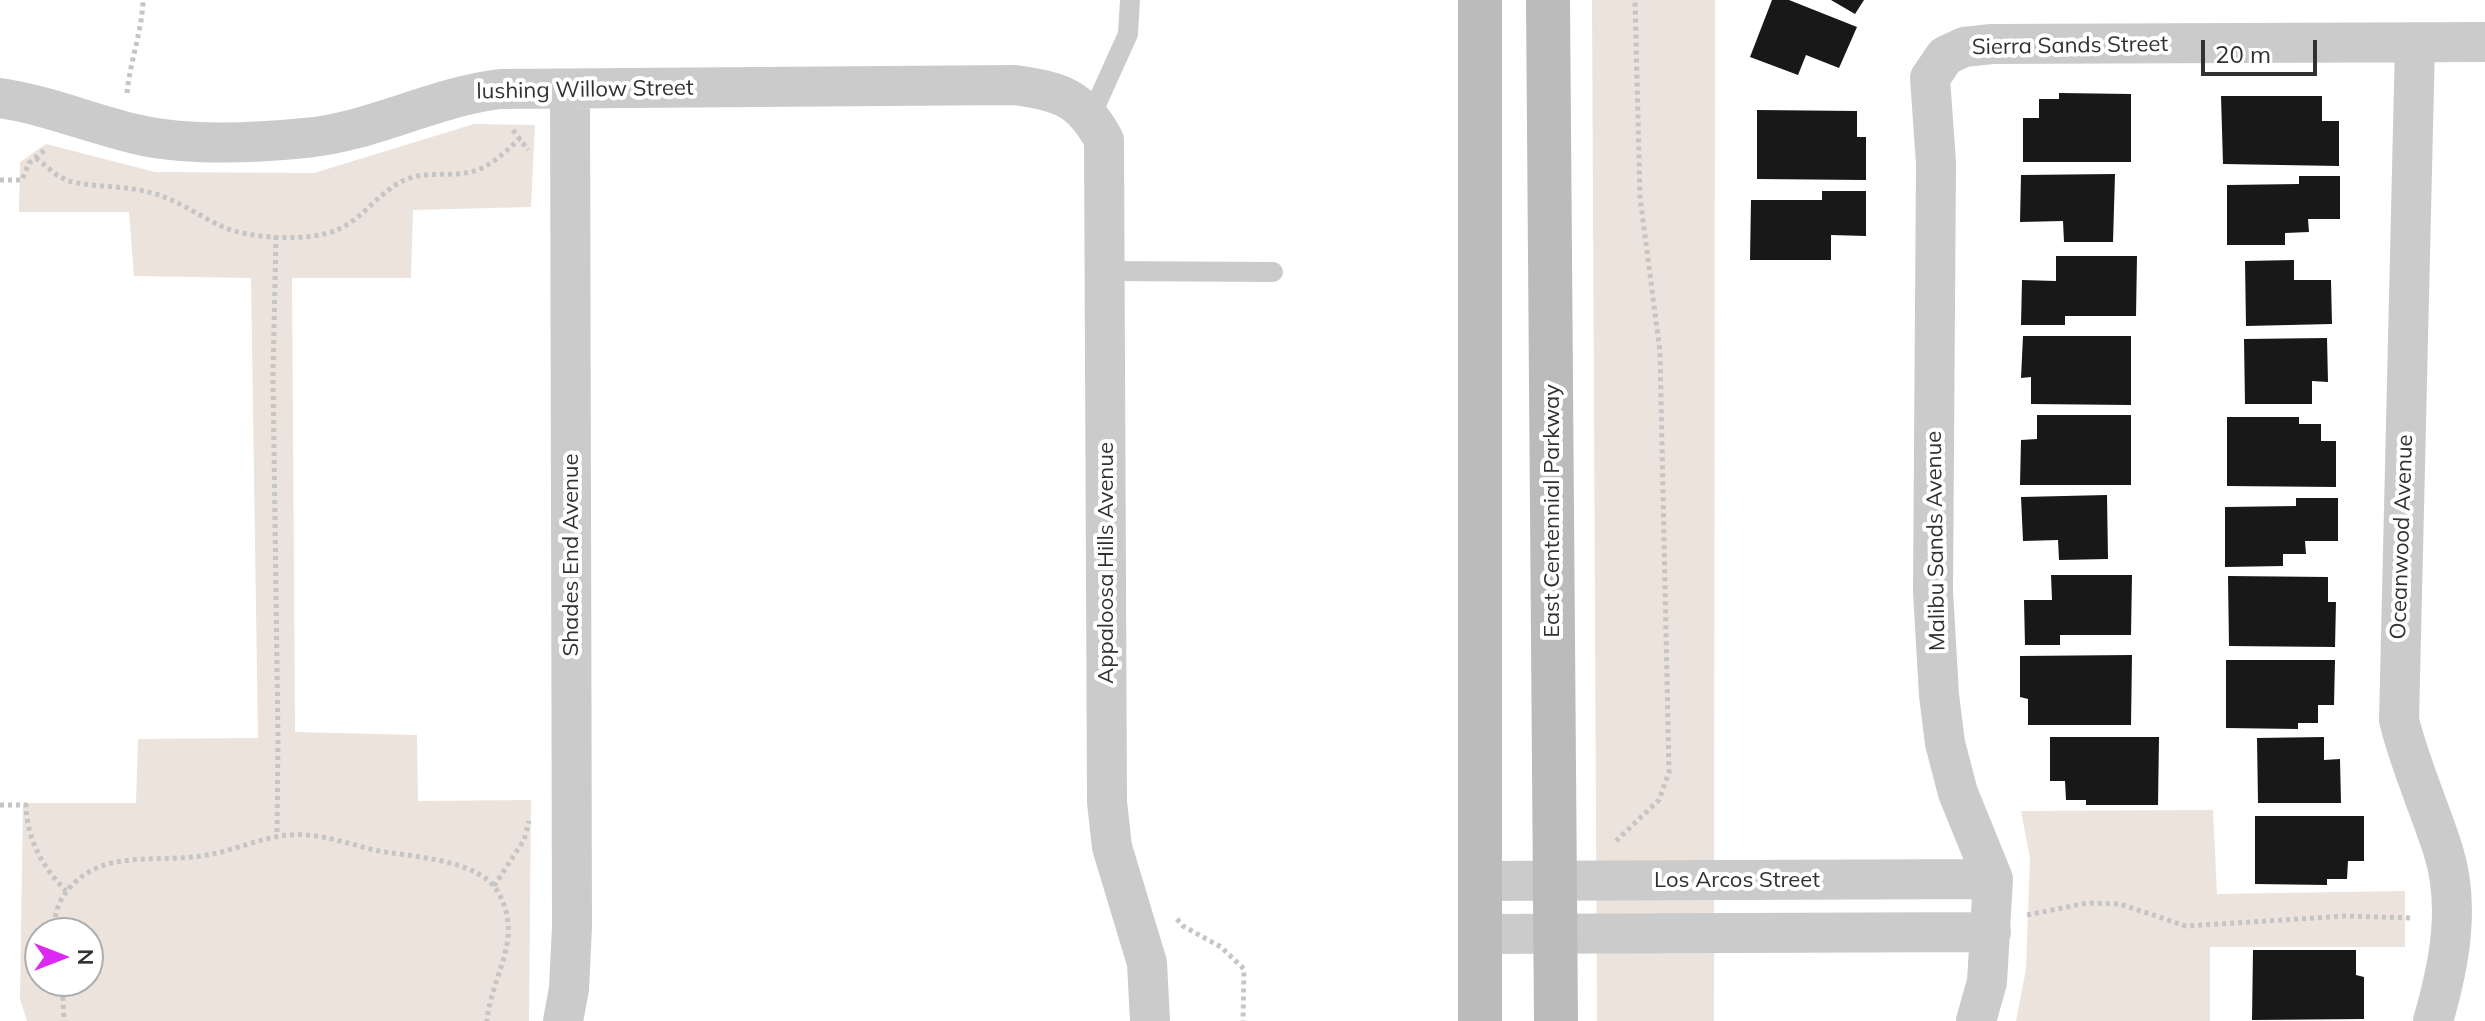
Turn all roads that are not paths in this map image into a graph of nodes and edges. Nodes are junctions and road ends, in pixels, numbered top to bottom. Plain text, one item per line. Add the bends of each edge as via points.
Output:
1 (1130, 0) edge
2 (1480, 0) edge
3 (1548, 0) edge
4 (2485, 42) edge
5 (2415, 43) junction
6 (1945, 56) joint
7 (570, 89) junction
8 (0, 98) edge
9 (1086, 111) junction
10 (1106, 271) junction
11 (1273, 272) dead end
12 (1554, 880) junction
13 (1481, 881) junction
14 (1992, 909) junction
15 (1556, 933) junction
16 (1481, 934) junction
17 (563, 1021) edge
18 (1150, 1021) edge
19 (1480, 1021) edge
20 (1556, 1021) edge
21 (1976, 1021) edge
22 (2433, 1021) edge

1 - 9 lane via 1128,34
2 - 13 main road
3 - 12 main road, East Centennial Parkway
4 - 5 street, Sierra Sands Street
5 - 6 street, Sierra Sands Street via 1992,44 1964,47
5 - 22 street, Oceanwood Avenue via 2399,720 2444,853 2452,931
6 - 14 street, Malibu Sands Avenue via 1930,78 1936,163 1933,591 1945,743
7 - 8 street, lushing Willow Street via 466,93 306,138 181,140 138,135
7 - 9 street, lushing Willow Street via 1015,85 1053,90
7 - 17 street, Shades End Avenue via 572,927
9 - 10 street, Appaloosa Hills Avenue via 1104,140
10 - 11 lane
10 - 18 street, Appaloosa Hills Avenue via 1107,802 1112,847 1147,963
12 - 13 street, Los Arcos Street
12 - 14 street, Los Arcos Street
12 - 15 main road, East Centennial Parkway
13 - 16 main road
14 - 15 street
14 - 21 street, Malibu Sands Avenue via 1987,982
15 - 16 street
15 - 20 main road, East Centennial Parkway
16 - 19 main road

